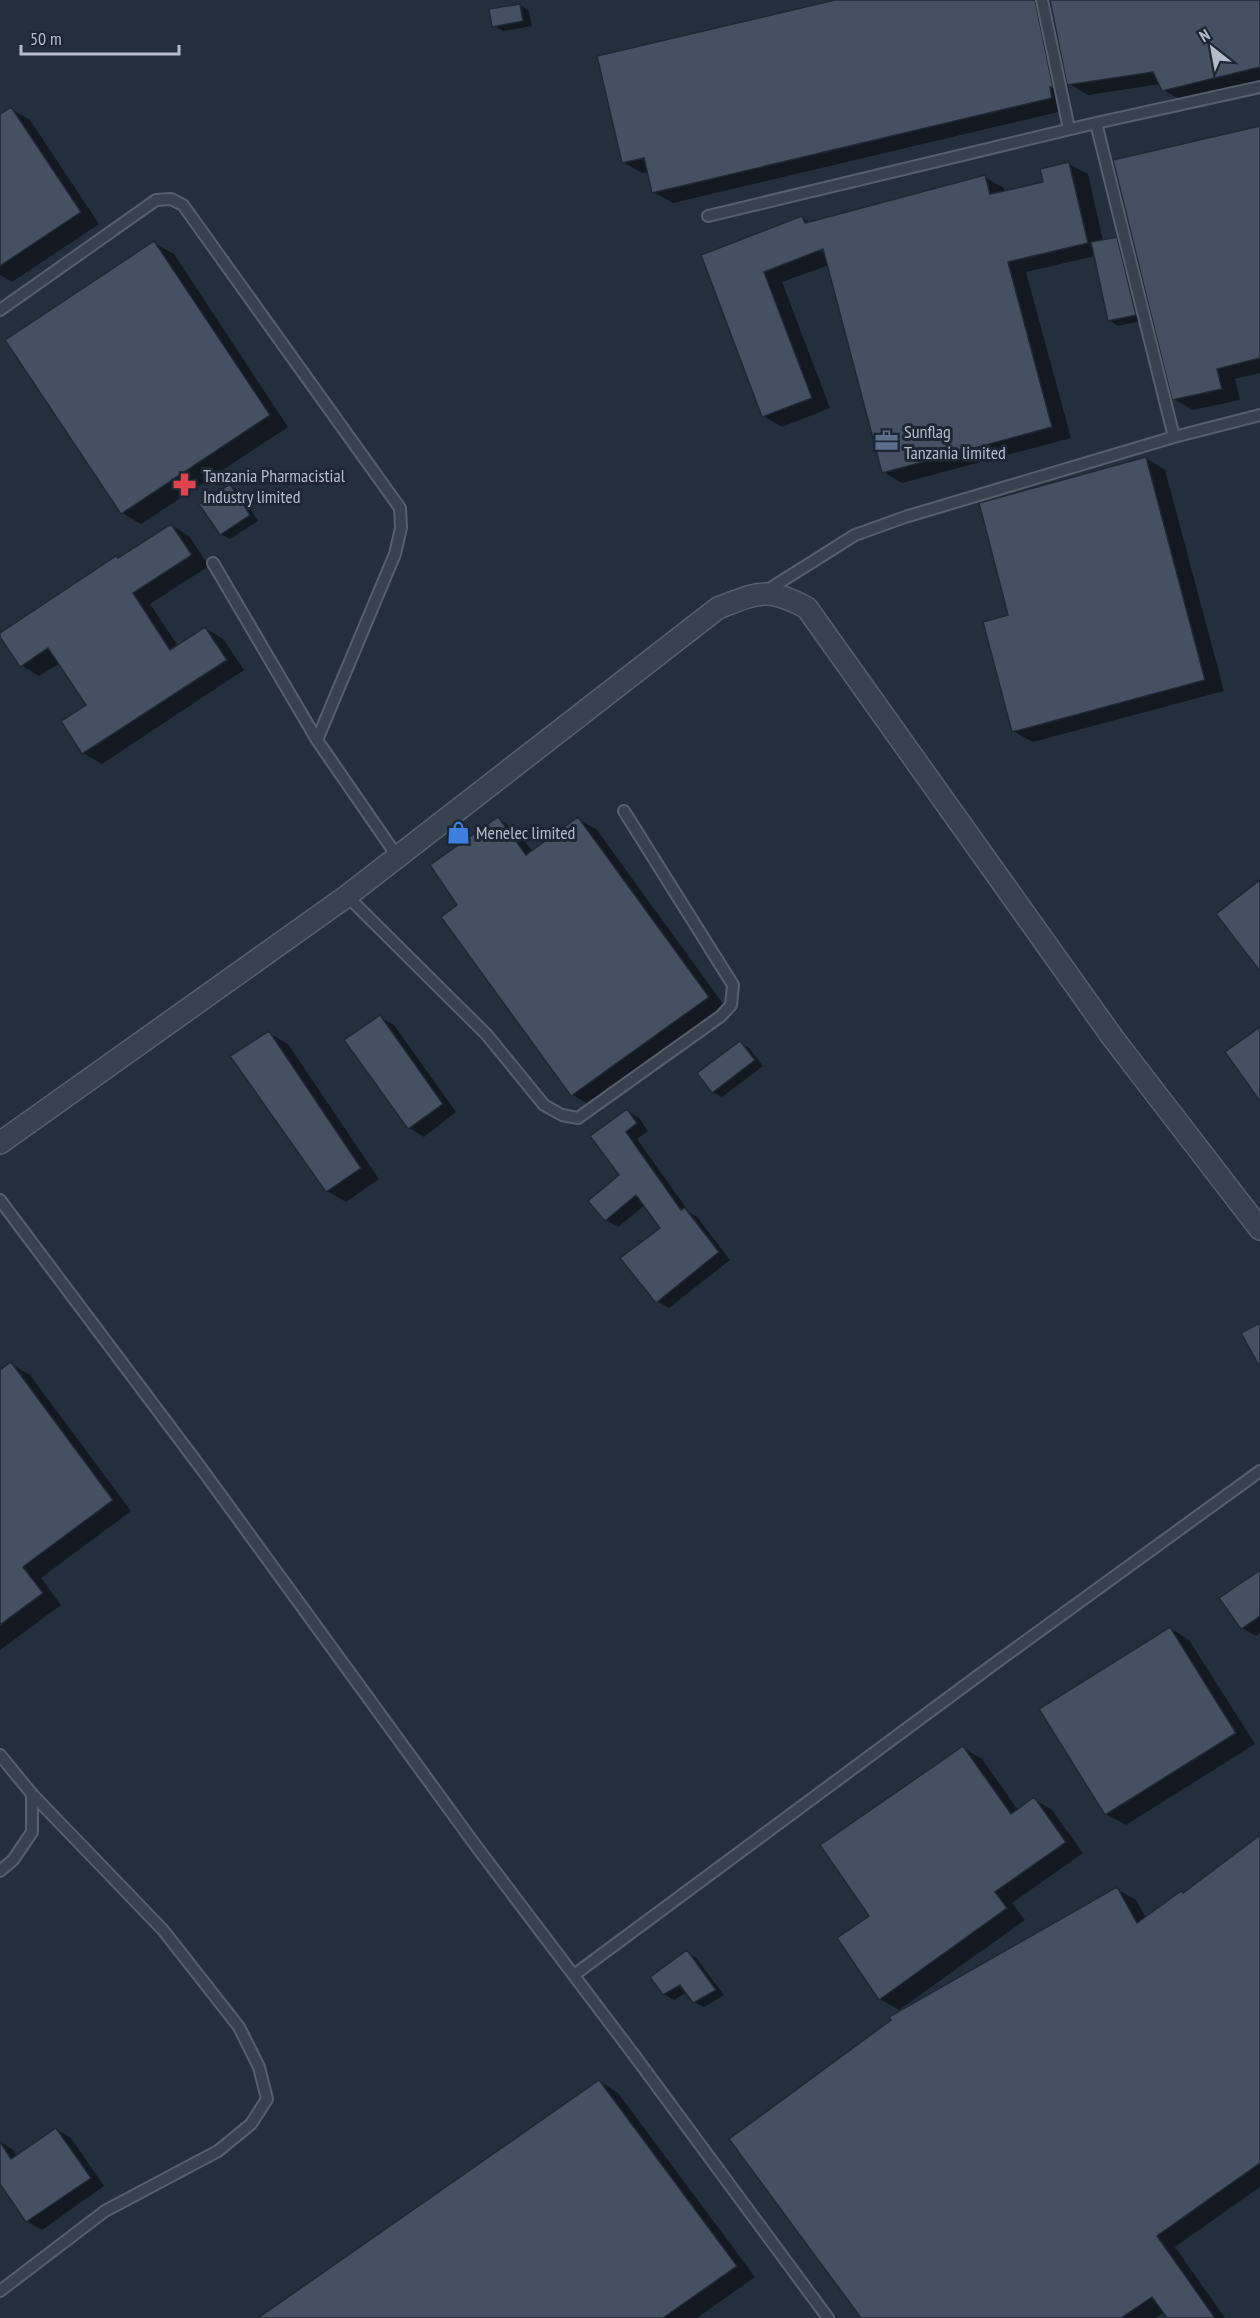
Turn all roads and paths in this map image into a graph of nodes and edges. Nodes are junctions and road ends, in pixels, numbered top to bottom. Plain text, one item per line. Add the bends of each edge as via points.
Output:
1 (1042, 0) edge
2 (1260, 87) edge
3 (1096, 123) junction
4 (1069, 129) junction
5 (708, 216) dead end
6 (0, 309) edge
7 (1260, 415) edge
8 (1174, 436) junction
9 (213, 563) dead end
10 (764, 592) junction
11 (317, 740) junction
12 (624, 812) dead end
13 (398, 856) junction
14 (347, 896) junction
15 (0, 1143) edge
16 (0, 1200) edge
17 (1260, 1229) edge
18 (1260, 1471) edge
19 (0, 1755) edge
20 (32, 1794) junction
21 (0, 1871) edge
22 (574, 1976) junction
23 (0, 2291) edge
24 (828, 2318) edge

1 - 4 lane
2 - 3 lane
3 - 4 lane
3 - 8 lane
4 - 5 lane
6 - 11 lane via 156,200 171,199 183,205 400,508 401,528 395,554
7 - 8 lane
8 - 10 lane via 855,535
9 - 11 lane
10 - 13 street via 718,608
10 - 17 street via 784,596 807,608 1113,1038
11 - 13 lane
12 - 14 lane via 733,985 731,1005 578,1118 544,1105 479,1026
13 - 14 street
14 - 15 street
16 - 22 lane
18 - 22 lane
19 - 20 lane
20 - 21 lane via 32,1832 13,1860
20 - 23 lane via 163,1930 239,2027 260,2067 267,2099 251,2124 218,2151 105,2211
22 - 24 lane

